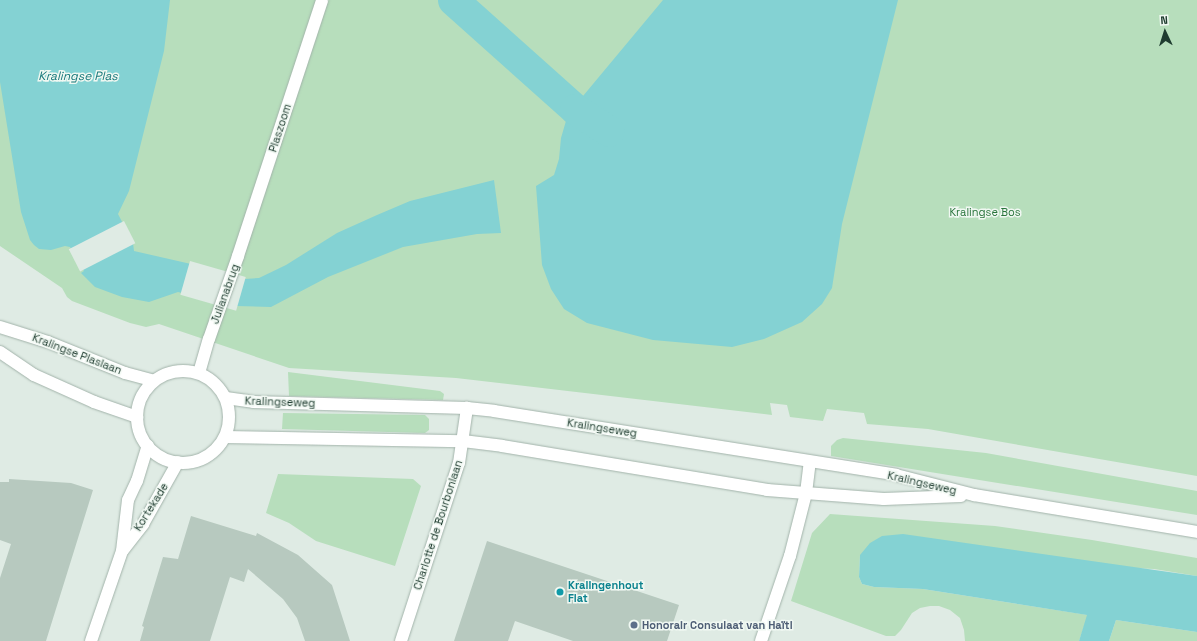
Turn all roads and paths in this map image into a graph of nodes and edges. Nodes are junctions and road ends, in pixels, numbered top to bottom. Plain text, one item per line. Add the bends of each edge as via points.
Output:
1 (322, 0) edge
2 (238, 256) joint
3 (0, 327) edge
4 (0, 352) edge
5 (199, 373) junction
6 (154, 381) junction
7 (226, 398) junction
8 (466, 408) junction
9 (137, 417) junction
10 (225, 437) junction
11 (463, 441) junction
12 (148, 446) junction
13 (178, 462) junction
14 (810, 462) junction
15 (806, 493) junction
16 (974, 495) junction
17 (1197, 532) edge
18 (122, 550) junction
19 (91, 641) edge
20 (402, 641) edge
21 (760, 641) edge

1 - 2 main road, Plaszoom
2 - 5 main road, Julianabrug
3 - 6 main road, Kralingse Plaslaan via 48,342 125,373
4 - 9 main road via 34,374 94,402
5 - 6 main road via 188,370 175,371 164,374
5 - 7 main road via 220,387
6 - 9 main road via 139,403
7 - 8 main road, Kralingseweg via 253,402
7 - 10 main road via 230,411
8 - 11 main road, Charlotte de Bourbonlaan
8 - 14 main road, Kralingseweg
9 - 12 main road via 142,437
10 - 11 main road, Kralingseweg
10 - 13 main road via 217,449 206,458
11 - 15 main road, Kralingseweg via 767,490
11 - 20 main road, Charlotte de Bourbonlaan via 459,463
12 - 13 main road via 167,460
12 - 18 main road, Kortekade via 128,500
13 - 18 main road, Kortekade via 143,524
14 - 15 main road
14 - 16 main road, Kralingseweg via 896,475
15 - 16 main road, Kralingseweg via 884,499
15 - 21 main road via 790,556
16 - 17 main road, Kralingseweg
18 - 19 main road, Kortekade

